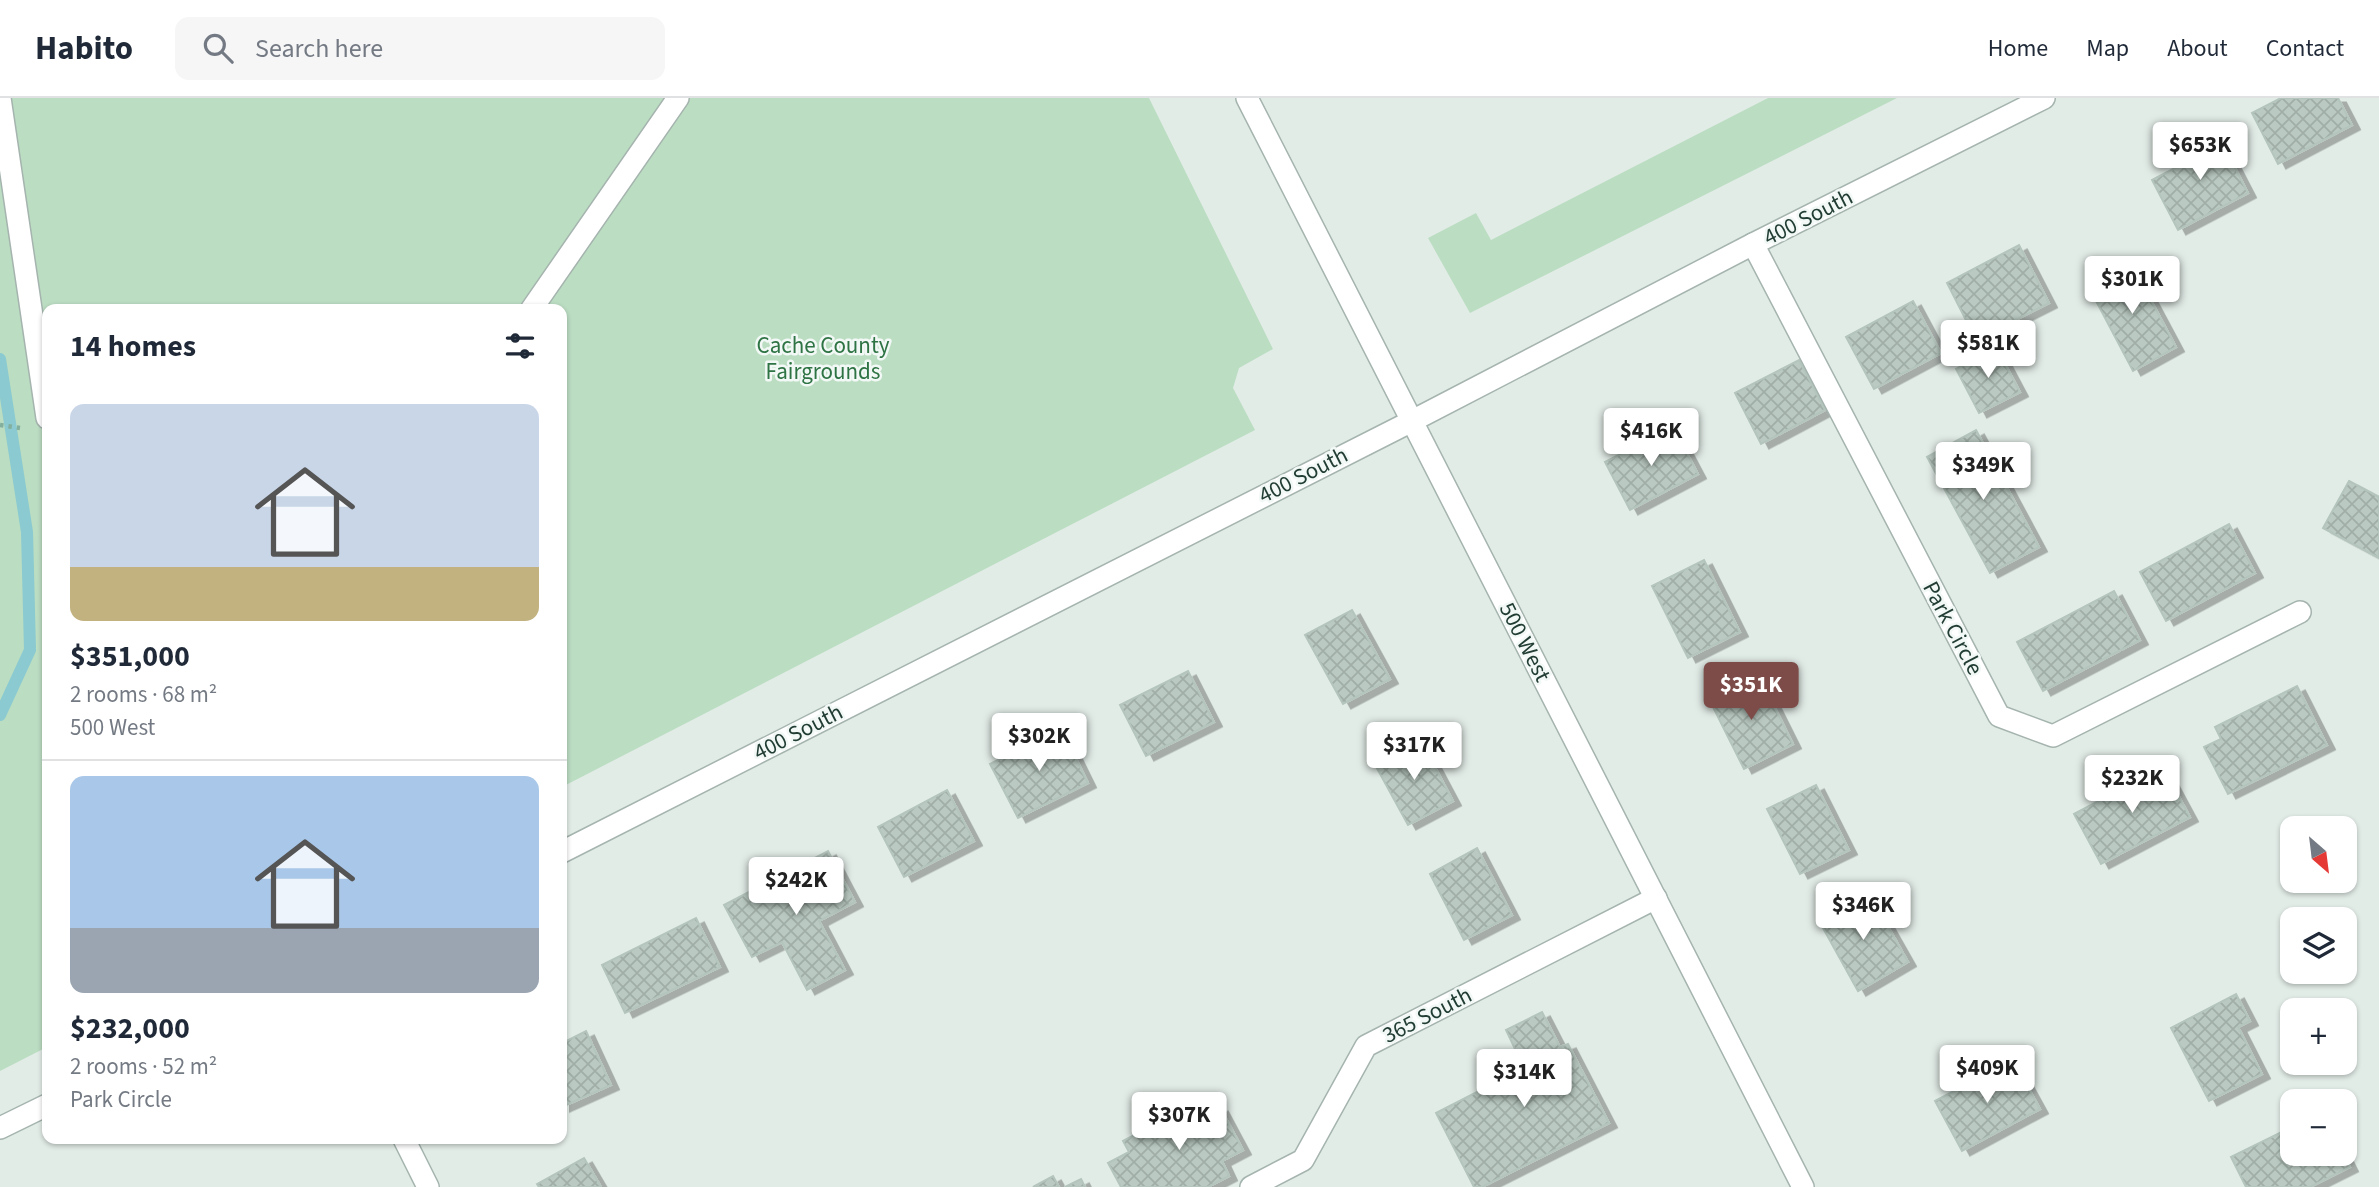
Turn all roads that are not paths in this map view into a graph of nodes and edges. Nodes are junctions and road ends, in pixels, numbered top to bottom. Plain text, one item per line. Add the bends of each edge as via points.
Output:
1 (0, 98) edge
2 (678, 98) edge
3 (1247, 98) edge
4 (2044, 98) edge
5 (1753, 244) junction
6 (535, 304) edge
7 (42, 384) edge
8 (1412, 421) junction
9 (2300, 612) dead end
10 (567, 849) edge
11 (1656, 898) junction
12 (42, 1107) edge
13 (0, 1128) edge
14 (406, 1144) edge
15 (428, 1187) edge
16 (1251, 1187) edge
17 (1803, 1187) edge

1 - 7 street
2 - 6 street
3 - 8 street, 500 West
4 - 5 street, 400 South
5 - 8 street, 400 South
5 - 9 street, Park Circle via 1999,716 2053,736
8 - 10 street, 400 South
8 - 11 street, 500 West
11 - 16 street, 365 South via 1366,1046 1303,1160
11 - 17 street, 500 West
12 - 13 street
14 - 15 street

